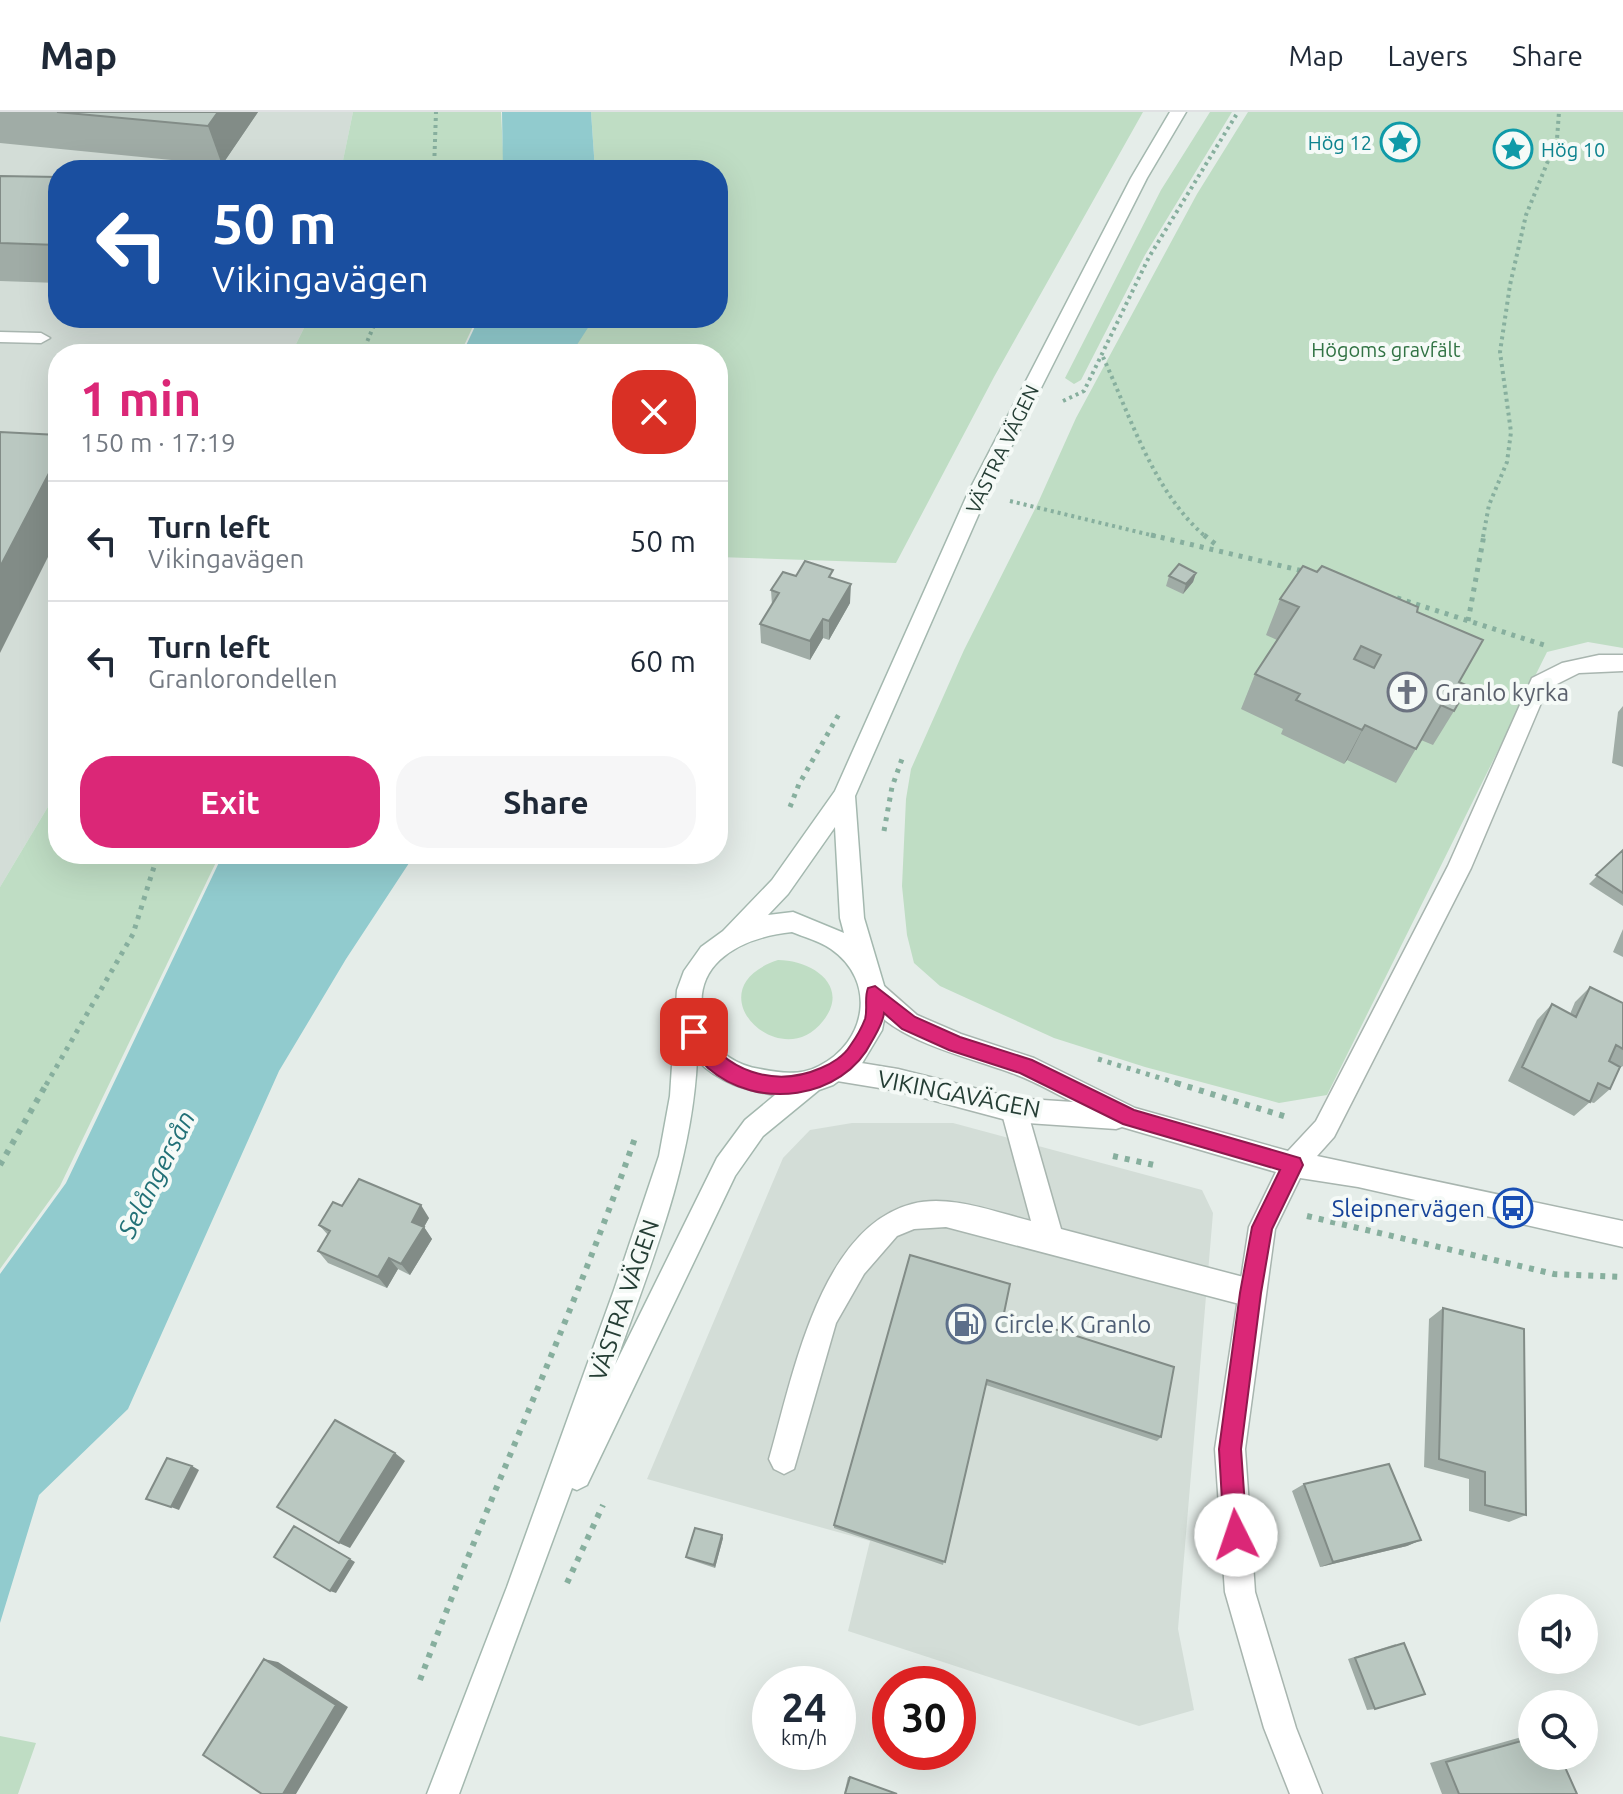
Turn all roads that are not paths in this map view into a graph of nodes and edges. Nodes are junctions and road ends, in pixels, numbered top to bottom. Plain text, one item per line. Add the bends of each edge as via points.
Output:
1 (1178, 112) edge
2 (0, 337) edge
3 (41, 338) dead end
4 (1623, 663) edge
5 (844, 796) junction
6 (733, 935) junction
7 (864, 963) junction
8 (875, 994) junction
9 (688, 1004) junction
10 (837, 1070) junction
11 (809, 1083) junction
12 (1014, 1110) junction
13 (1130, 1118) junction
14 (1293, 1165) junction
15 (1623, 1234) edge
16 (1052, 1241) junction
17 (1251, 1293) junction
18 (784, 1459) dead end
19 (522, 1587) junction
20 (443, 1794) edge
21 (1306, 1794) edge

1 - 5 street, VÄSTRA VÄGEN via 978,493
2 - 3 street
4 - 14 street via 1594,661 1566,668 1539,684 1459,868 1325,1129
5 - 6 street, VÄSTRA VÄGEN via 780,887
5 - 7 street, VÄSTRA VÄGEN via 852,918
6 - 7 street via 793,922 839,939
6 - 9 street via 700,966
7 - 8 street
8 - 10 street via 870,1032 856,1055
8 - 13 street, VIKINGAVÄGEN via 908,1023 1025,1066
9 - 11 street via 701,1046 733,1074 762,1085
9 - 19 street, VÄSTRA VÄGEN via 683,1096 672,1156
10 - 11 street
10 - 12 street, VIKINGAVÄGEN
11 - 19 street, VÄSTRA VÄGEN via 754,1128 726,1167
12 - 13 street, VIKINGAVÄGEN
12 - 16 street
13 - 14 street, VIKINGAVÄGEN
14 - 15 street, VIKINGAVÄGEN
14 - 17 street via 1262,1227
16 - 17 street
16 - 18 street via 946,1214 913,1216 887,1227 854,1265 823,1318
17 - 21 street via 1230,1449 1240,1592 1280,1728
19 - 20 street, VÄSTRA VÄGEN

